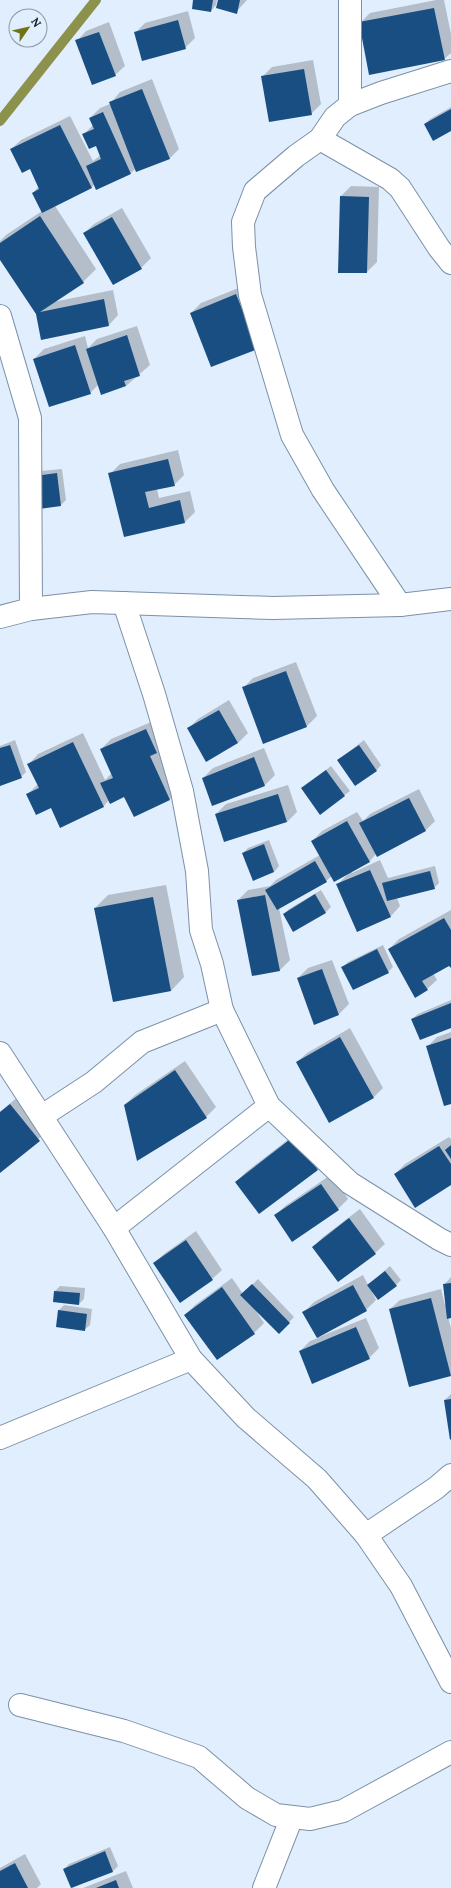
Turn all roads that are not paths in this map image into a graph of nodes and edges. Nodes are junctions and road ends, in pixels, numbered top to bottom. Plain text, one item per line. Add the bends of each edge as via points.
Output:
1 (350, 0) edge
2 (451, 71) edge
3 (350, 105) junction
4 (320, 139) junction
5 (451, 263) edge
6 (0, 316) edge
7 (451, 600) edge
8 (124, 603) junction
9 (400, 605) junction
10 (31, 609) junction
11 (0, 617) edge
12 (222, 1010) junction
13 (0, 1054) edge
14 (269, 1106) junction
15 (42, 1116) junction
16 (114, 1228) junction
17 (451, 1245) edge
18 (191, 1358) junction
19 (0, 1438) edge
20 (451, 1475) edge
21 (366, 1534) junction
22 (451, 1682) edge
23 (20, 1705) dead end
24 (451, 1752) edge
25 (292, 1817) junction
26 (264, 1888) edge

1 - 3 street
2 - 3 street
3 - 4 street via 335,117
4 - 5 street via 390,179 400,188
4 - 9 street via 255,191 243,222 250,295 292,435 323,490
6 - 10 street via 30,418
7 - 9 street
8 - 9 street via 273,608
8 - 10 street via 92,602
8 - 12 street via 182,791 197,872 201,930 212,964
10 - 11 street
12 - 14 street
12 - 15 street via 142,1042 94,1082
13 - 15 street
14 - 16 street
14 - 17 street via 350,1183 439,1240
15 - 16 street
16 - 18 street
18 - 19 street
18 - 21 street via 246,1418 318,1479
20 - 21 street via 436,1488
21 - 22 street via 401,1586
23 - 25 street via 124,1731 199,1757 247,1798 276,1815
24 - 25 street via 343,1811 310,1819
25 - 26 street

